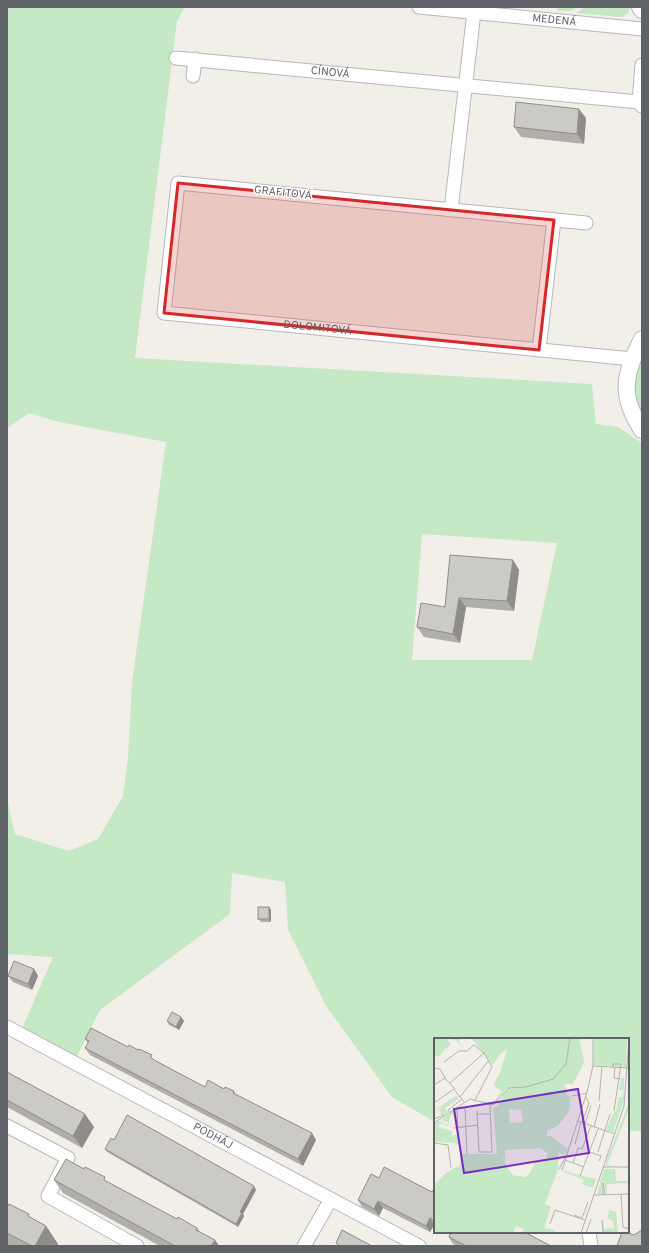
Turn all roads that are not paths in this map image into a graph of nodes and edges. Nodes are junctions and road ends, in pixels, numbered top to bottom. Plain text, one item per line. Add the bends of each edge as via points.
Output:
1 (419, 7) edge
2 (640, 7) edge
3 (642, 10) edge
4 (474, 12) junction
5 (642, 29) edge
6 (176, 58) dead end
7 (195, 60) junction
8 (642, 65) edge
9 (193, 76) dead end
10 (466, 86) junction
11 (640, 104) edge
12 (451, 210) junction
13 (554, 220) junction
14 (586, 223) dead end
15 (171, 246) joint
16 (642, 339) edge
17 (539, 350) junction
18 (632, 359) junction
19 (642, 430) edge
20 (7, 1027) edge
21 (7, 1126) edge
22 (331, 1199) junction
23 (589, 1233) edge
24 (137, 1246) edge
25 (304, 1246) edge
26 (419, 1246) edge
27 (591, 1246) edge

1 - 4 street, MEDENÁ
2 - 3 street
4 - 5 street, MEDENÁ
4 - 10 street
6 - 7 street, CÍNOVÁ
7 - 9 street
7 - 10 street, CÍNOVÁ
8 - 11 street, CÍNOVÁ
10 - 11 street, CÍNOVÁ
10 - 12 street
12 - 13 street, GRAFITOVÁ
12 - 15 street, GRAFITOVÁ via 178,183
13 - 14 street, GRAFITOVÁ
13 - 17 street
15 - 17 street, DOLOMITOVÁ via 164,313
16 - 18 street
17 - 18 street, DOLOMITOVÁ
18 - 19 street via 626,387 628,399
20 - 22 street, PODHÁJ
21 - 24 street via 68,1158 48,1196
22 - 25 street
22 - 26 street, PODHÁJ
23 - 27 street

